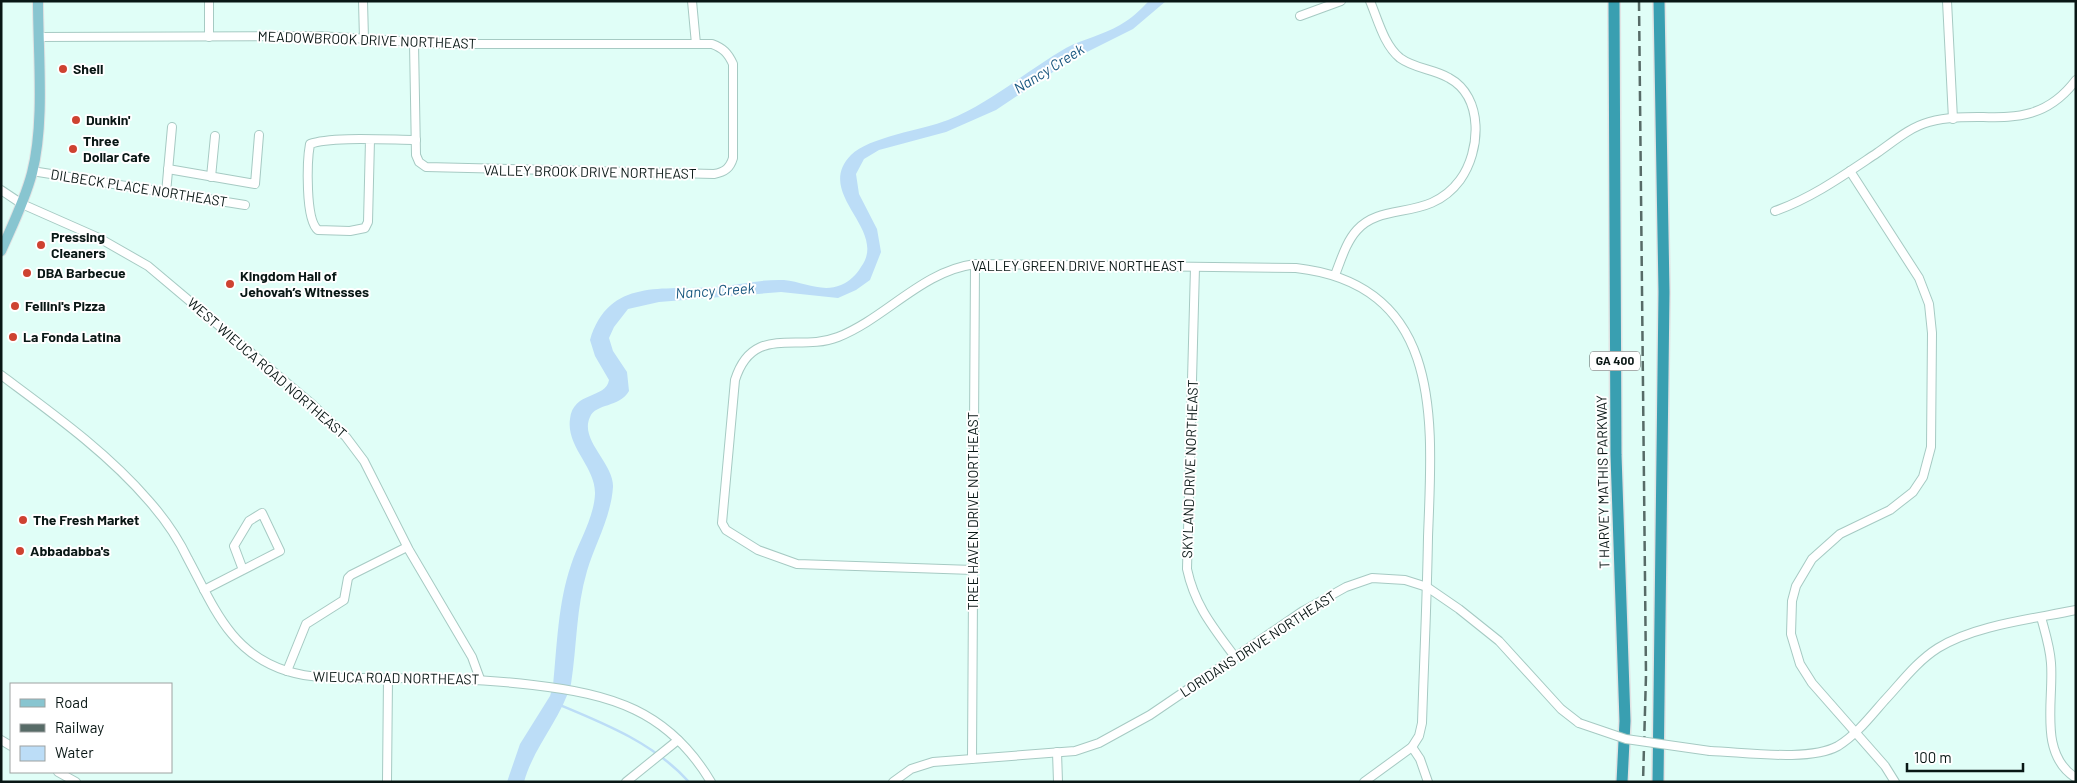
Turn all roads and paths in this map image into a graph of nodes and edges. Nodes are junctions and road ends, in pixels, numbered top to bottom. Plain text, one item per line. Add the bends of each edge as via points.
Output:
1 (38, 1) edge
2 (209, 1) edge
3 (363, 1) edge
4 (692, 1) edge
5 (1341, 1) edge
6 (1370, 1) edge
7 (1614, 1) edge
8 (1658, 1) edge
9 (1948, 1) edge
10 (1300, 16) dead end
11 (38, 37) junction
12 (209, 37) junction
13 (364, 39) junction
14 (414, 43) junction
15 (696, 44) junction
16 (2076, 80) edge
17 (1953, 120) junction
18 (172, 127) dead end
19 (259, 135) dead end
20 (215, 136) dead end
21 (370, 140) junction
22 (416, 140) junction
23 (168, 169) junction
24 (32, 171) junction
25 (1850, 171) junction
26 (211, 176) junction
27 (1, 190) edge
28 (166, 193) junction
29 (22, 204) junction
30 (245, 205) dead end
31 (1775, 211) dead end
32 (1, 251) edge
33 (975, 264) junction
34 (1195, 267) junction
35 (1335, 275) junction
36 (1, 375) edge
37 (408, 547) junction
38 (243, 570) junction
39 (973, 570) junction
40 (1427, 587) junction
41 (204, 590) junction
42 (2076, 610) edge
43 (2040, 617) junction
44 (1235, 657) junction
45 (286, 671) junction
46 (388, 678) junction
47 (480, 679) junction
48 (1855, 732) junction
49 (678, 740) junction
50 (1412, 747) junction
51 (1058, 752) junction
52 (972, 758) junction
53 (60, 773) edge
54 (2076, 778) edge
55 (76, 782) edge
56 (387, 782) edge
57 (626, 782) edge
58 (711, 782) edge
59 (893, 782) edge
60 (1058, 782) edge
61 (1364, 782) edge
62 (1428, 782) edge
63 (1622, 782) edge
64 (1658, 782) edge
65 (1895, 782) edge

1 - 11 main road
2 - 12 street
3 - 13 street
4 - 15 street
5 - 10 street
6 - 35 street via 1394,52 1417,67 1448,78 1464,91 1473,108 1475,135 1469,165 1447,194 1424,207 1381,216 1363,224 1348,243
7 - 63 highway, T HARVEY MATHIS PARKWAY / GA 400 via 1616,445 1624,721
8 - 64 highway via 1664,292
9 - 17 street
11 - 12 street, MEADOWBROOK DRIVE NORTHEAST
11 - 24 main road via 38,127
12 - 13 street, MEADOWBROOK DRIVE NORTHEAST
13 - 14 street, MEADOWBROOK DRIVE NORTHEAST
14 - 15 street, MEADOWBROOK DRIVE NORTHEAST
14 - 22 street, VALLEY BROOK DRIVE NORTHEAST
15 - 22 street, VALLEY BROOK DRIVE NORTHEAST via 720,47 733,64 733,158 721,173 431,168 419,162
16 - 17 street via 2059,98 2033,112 2010,117
17 - 25 street via 1928,122 1914,128
18 - 23 street
19 - 26 street via 255,184
20 - 26 street
21 - 21 street via 310,144 309,207 312,222 318,230 365,228 368,222
21 - 22 street
23 - 26 street
23 - 28 street
24 - 28 street, DILBECK PLACE NORTHEAST
24 - 29 main road
25 - 31 street via 1810,197
25 - 48 street via 1919,278 1929,304 1932,333 1931,447 1923,477 1899,504 1840,534 1821,548 1803,572 1792,601 1791,634 1800,664 1812,684
27 - 29 street, WEST WIEUCA ROAD NORTHEAST
28 - 30 street, DILBECK PLACE NORTHEAST
29 - 32 main road
29 - 37 street, WEST WIEUCA ROAD NORTHEAST via 99,238 148,266 312,404 356,448
33 - 34 street, VALLEY GREEN DRIVE NORTHEAST
33 - 39 street, TREE HAVEN DRIVE NORTHEAST
33 - 39 street, VALLEY GREEN DRIVE NORTHEAST via 944,272 839,337 817,342 771,343 747,356 735,380 722,523 726,530 758,550 797,564
34 - 35 street, VALLEY GREEN DRIVE NORTHEAST via 1296,268
34 - 44 street, SKYLAND DRIVE NORTHEAST via 1187,569 1199,606
35 - 40 street, VALLEY GREEN DRIVE NORTHEAST via 1371,295 1387,309 1402,327 1418,360 1429,408 1431,445
36 - 41 street, WIEUCA ROAD NORTHEAST via 80,436 148,500 179,542
37 - 45 street via 348,578 344,600 306,624
37 - 47 street, WEST WIEUCA ROAD NORTHEAST via 472,657
38 - 38 street via 280,551 262,513 249,521 234,546
38 - 41 street
39 - 52 street, TREE HAVEN DRIVE NORTHEAST
40 - 44 street, LORIDANS DRIVE NORTHEAST via 1388,578 1356,582
40 - 48 street, LORIDANS DRIVE NORTHEAST, bridge via 1488,631 1578,723 1626,739 1710,751 1814,753 1837,746
40 - 50 street, VALLEY GREEN DRIVE NORTHEAST via 1422,723
41 - 45 street, WIEUCA ROAD NORTHEAST via 232,636 260,659
42 - 43 street, LORIDANS DRIVE NORTHEAST
43 - 48 street, LORIDANS DRIVE NORTHEAST via 1967,635 1938,648 1916,666
43 - 54 street via 2051,662 2052,748 2061,766
44 - 51 street, LORIDANS DRIVE NORTHEAST via 1150,715 1099,743 1075,751
45 - 46 street, WIEUCA ROAD NORTHEAST via 321,677
46 - 47 street, WIEUCA ROAD NORTHEAST
46 - 56 street
47 - 49 street, WIEUCA ROAD NORTHEAST via 596,694 642,713
48 - 65 street
49 - 57 street
49 - 58 street, WIEUCA ROAD NORTHEAST
50 - 61 street
50 - 62 street
51 - 52 street, LORIDANS DRIVE NORTHEAST
51 - 60 street
52 - 59 street, LORIDANS DRIVE NORTHEAST via 923,764
53 - 55 street

